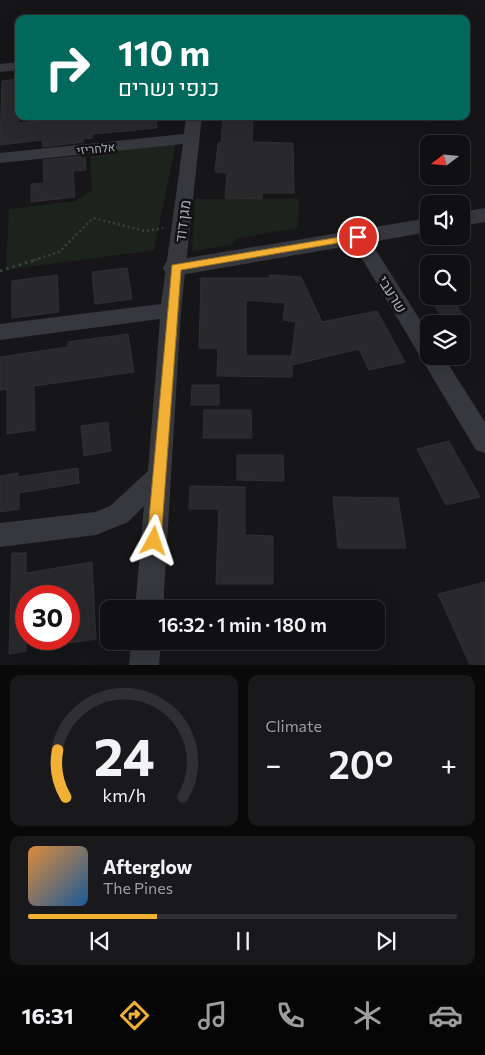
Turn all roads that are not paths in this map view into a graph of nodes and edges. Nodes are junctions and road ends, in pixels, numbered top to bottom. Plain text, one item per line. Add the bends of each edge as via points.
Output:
1 (15, 66) edge
2 (0, 68) edge
3 (194, 120) edge
4 (192, 138) junction
5 (0, 158) edge
6 (485, 215) edge
7 (470, 218) edge
8 (420, 227) edge
9 (358, 237) junction
10 (176, 268) junction
11 (171, 310) junction
12 (0, 332) edge
13 (420, 337) edge
14 (437, 365) edge
15 (485, 443) edge
16 (160, 475) junction
17 (0, 535) edge
18 (150, 600) edge
19 (145, 650) edge
20 (144, 665) edge

1 - 2 street
3 - 4 street, מגן דוד
4 - 5 street, אלחריזי
4 - 10 street, מגן דוד
6 - 7 street
8 - 9 street
9 - 10 street
9 - 13 street, שרעבי
10 - 11 street, מגן דוד
11 - 12 street
11 - 16 street, מגן דוד
14 - 15 street
16 - 17 street via 119,514 96,523
16 - 18 street, מגן דוד
19 - 20 street

